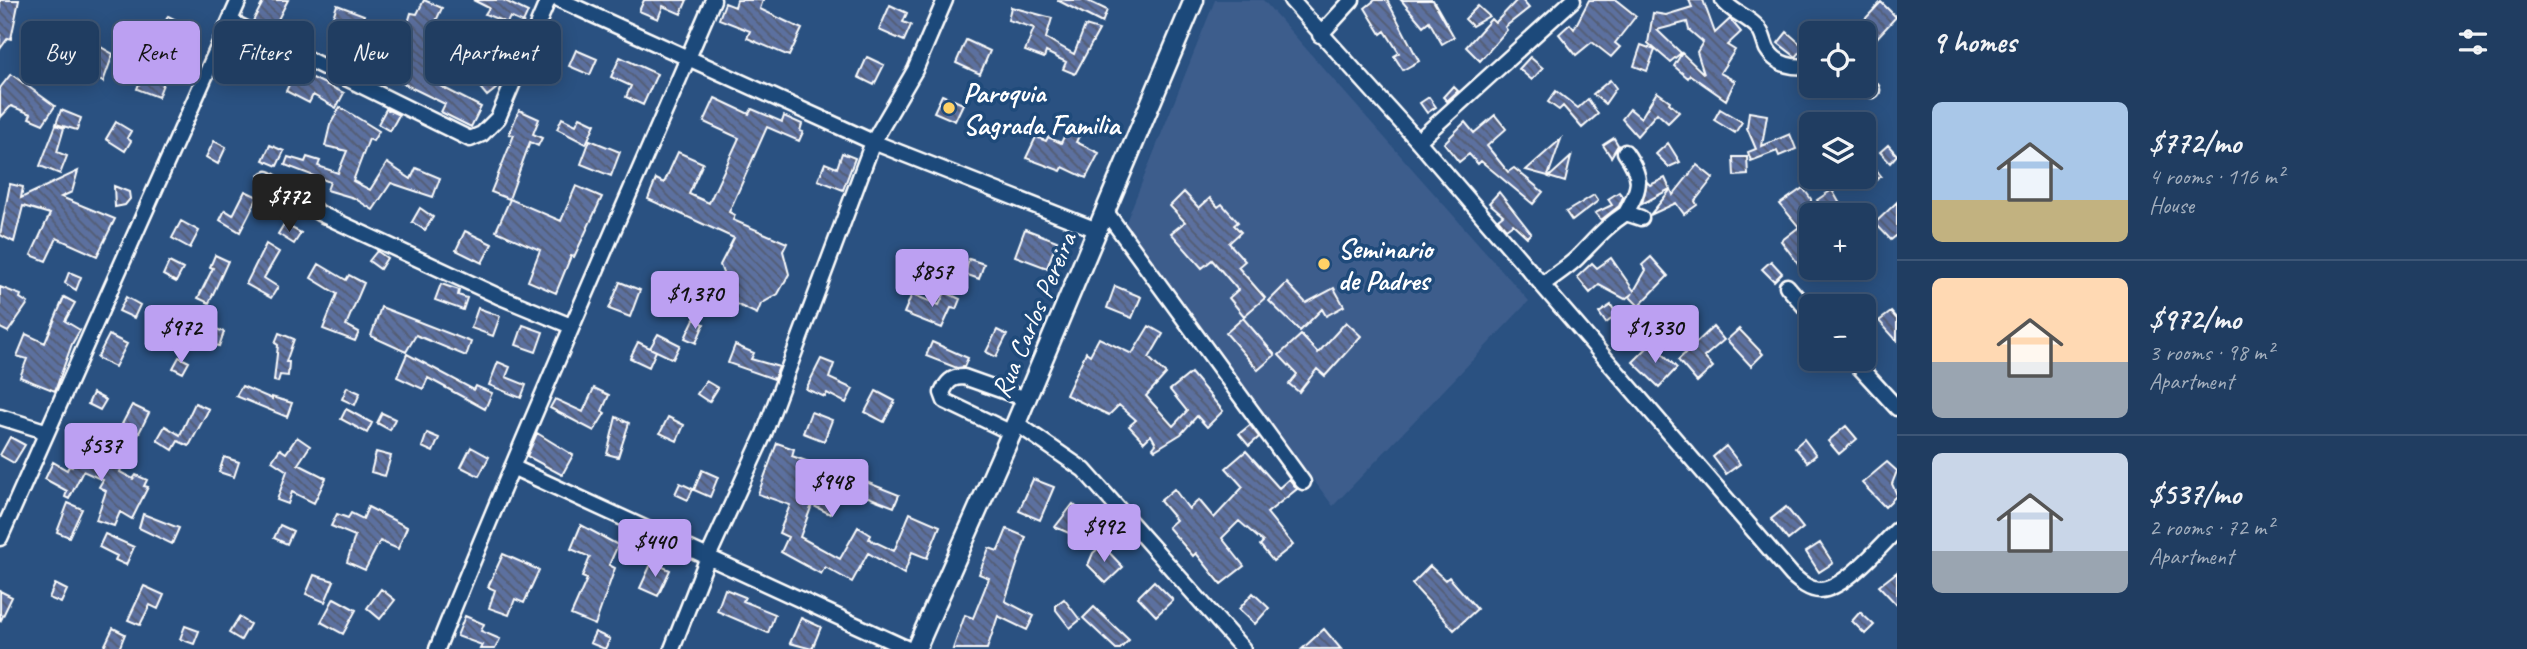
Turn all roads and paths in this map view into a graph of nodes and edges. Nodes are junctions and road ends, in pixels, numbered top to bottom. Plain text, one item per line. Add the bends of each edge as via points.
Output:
1 (239, 0) edge
2 (548, 0) edge
3 (560, 0) edge
4 (713, 0) edge
5 (945, 0) edge
6 (1194, 0) edge
7 (1291, 0) edge
8 (1352, 0) edge
9 (1573, 0) edge
10 (1723, 0) edge
11 (230, 21) edge
12 (1320, 35) junction
13 (214, 56) edge
14 (687, 60) junction
15 (314, 62) edge
16 (1799, 67) edge
17 (1418, 141) junction
18 (873, 142) junction
19 (1625, 152) dead end
20 (267, 178) dead end
21 (1104, 209) junction
22 (1626, 214) junction
23 (1642, 218) dead end
24 (1097, 230) junction
25 (1542, 285) junction
26 (1787, 286) dead end
27 (1799, 300) edge
28 (571, 326) junction
29 (1863, 371) edge
30 (1026, 399) junction
31 (1897, 408) edge
32 (0, 417) edge
33 (1014, 428) junction
34 (45, 431) junction
35 (512, 467) junction
36 (1303, 482) dead end
37 (1897, 530) edge
38 (0, 538) edge
39 (708, 557) junction
40 (437, 649) edge
41 (672, 649) edge
42 (908, 649) edge
43 (916, 649) edge
44 (1243, 649) edge

1 - 11 street
2 - 15 street via 498,118 470,139
3 - 14 street
4 - 14 street
5 - 18 street via 915,70
6 - 21 main road, Rua Carlos Pereira
7 - 12 street
8 - 12 street
9 - 17 street
10 - 16 street via 1760,30 1778,61
12 - 17 street
13 - 34 street
14 - 18 street
14 - 28 street
17 - 25 street
18 - 24 street
18 - 39 street via 764,435
19 - 22 street via 1639,182
20 - 28 street via 321,214
21 - 24 main road, Rua Carlos Pereira
21 - 36 street
22 - 23 street
22 - 25 street
24 - 30 main road, Rua Carlos Pereira
25 - 37 street via 1805,586 1821,590 1851,575
26 - 27 street
28 - 35 street
29 - 31 street
30 - 33 main road, Rua Carlos Pereira
30 - 33 street via 964,377 946,383 945,401
32 - 34 street
33 - 43 main road, Rua Carlos Pereira
33 - 44 street via 1084,470
34 - 38 street
35 - 39 street
35 - 40 street
39 - 41 street
39 - 42 street

